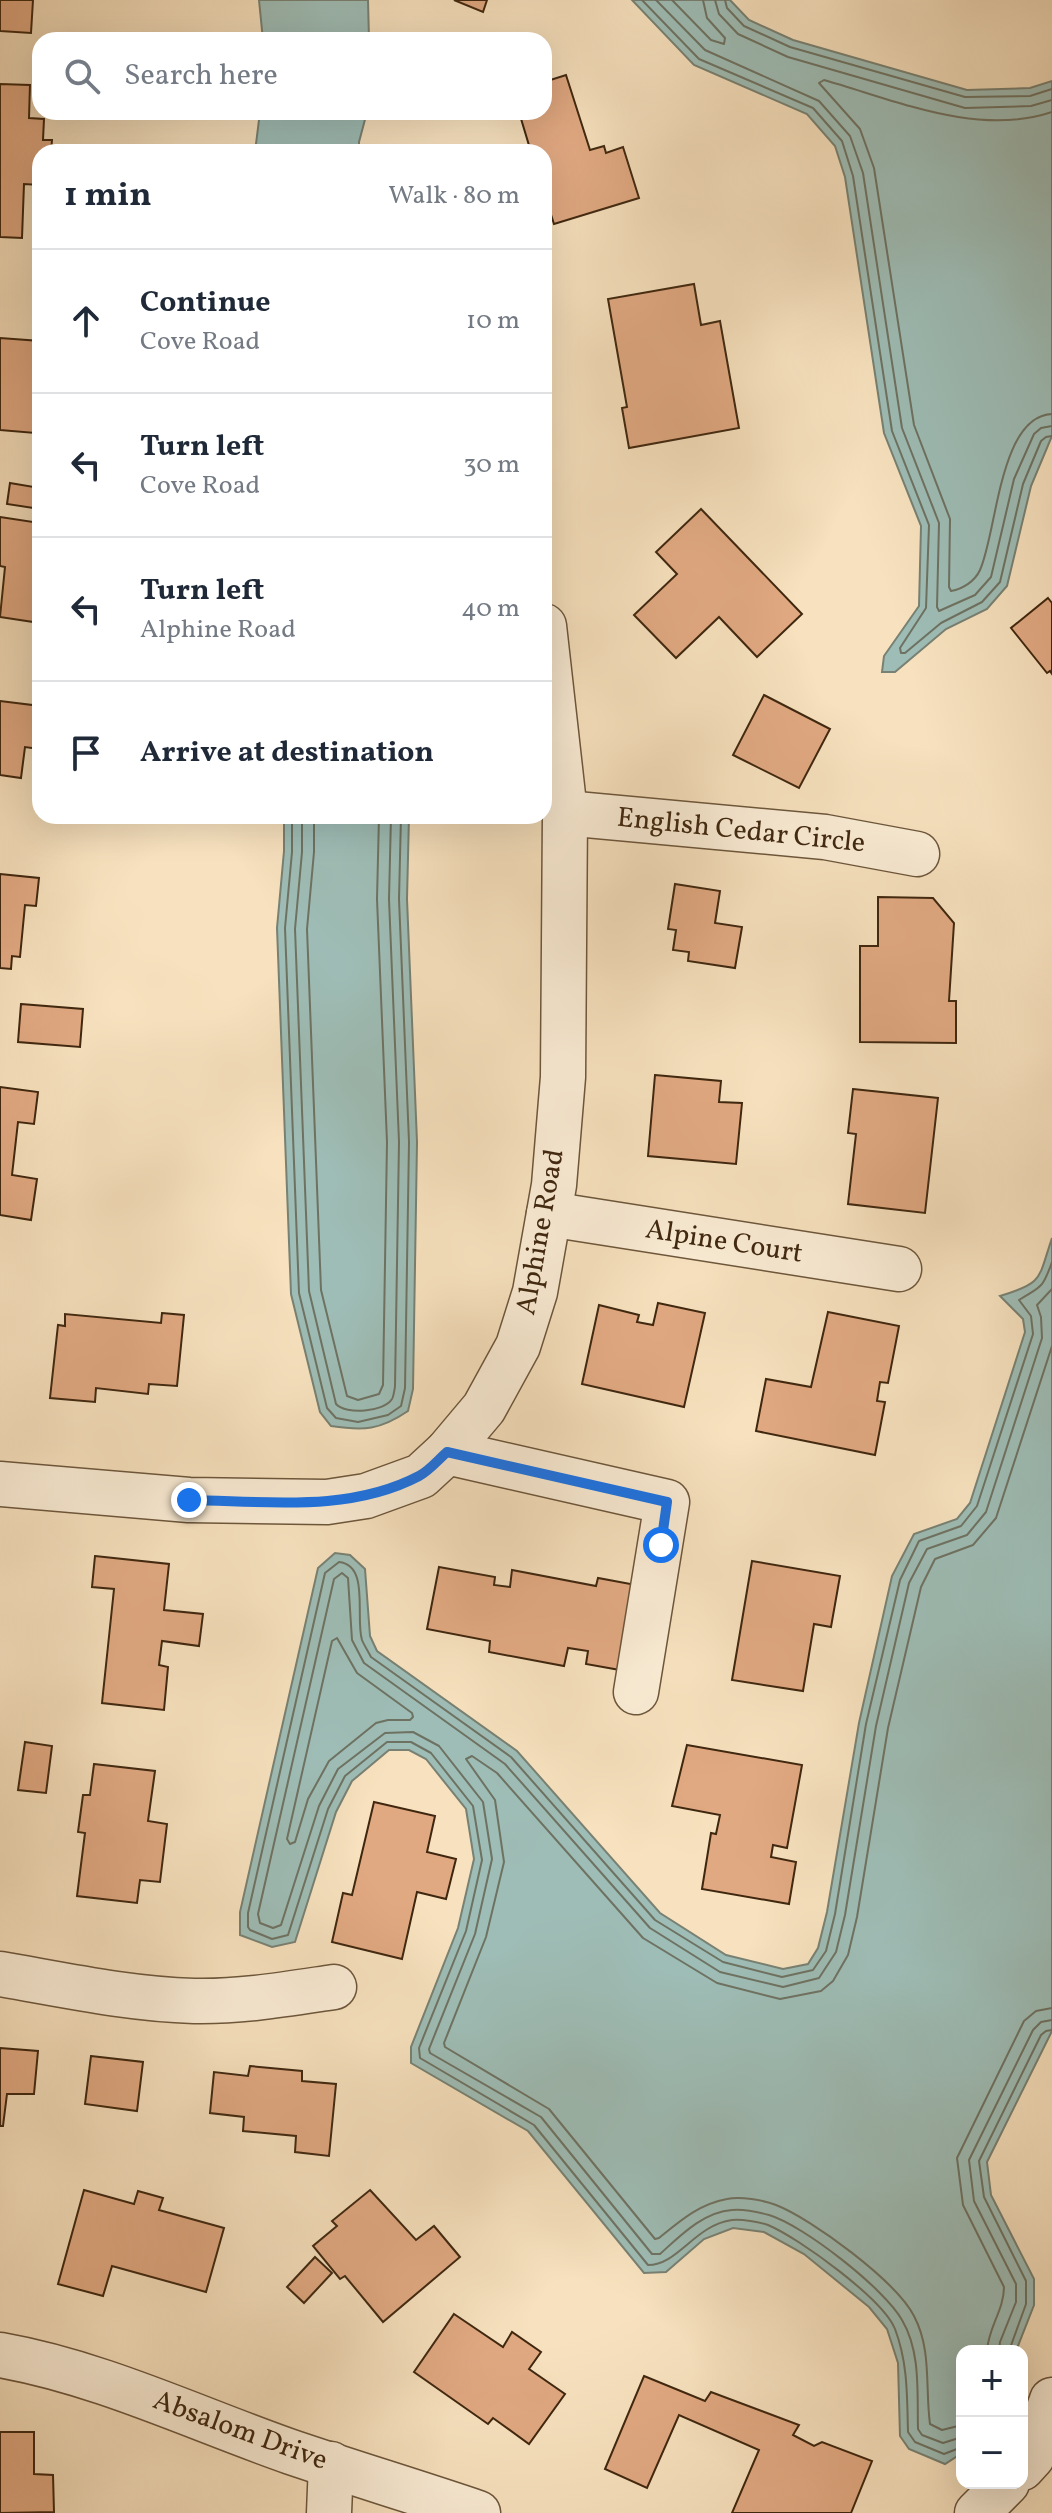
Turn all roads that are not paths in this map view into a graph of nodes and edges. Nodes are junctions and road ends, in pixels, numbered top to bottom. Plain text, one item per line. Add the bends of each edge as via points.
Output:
1 (552, 697) edge
2 (565, 813) junction
3 (917, 854) dead end
4 (549, 1214) junction
5 (899, 1269) dead end
6 (447, 1452) junction
7 (0, 1484) edge
8 (636, 1692) dead end
9 (0, 1974) edge
10 (334, 1987) dead end
11 (0, 2355) edge
12 (1052, 2400) edge
13 (1028, 2461) edge
14 (331, 2464) junction
15 (1001, 2489) edge
16 (329, 2513) edge
17 (478, 2513) edge
18 (977, 2513) edge

1 - 2 street, Alphine Road
2 - 3 street, English Cedar Circle via 825,837
2 - 4 street, Alphine Road via 563,1077
4 - 5 street, Alpine Court
4 - 6 street, Alphine Road via 535,1292 518,1346 484,1408
6 - 7 street, Alphine Road via 421,1476 366,1496 327,1502 189,1500
6 - 8 street via 667,1502
9 - 10 street via 117,1995 194,2001 256,1999
11 - 14 street, Absalom Drive via 133,2391
12 - 13 street
14 - 16 street
14 - 17 street, Absalom Drive
15 - 18 street

